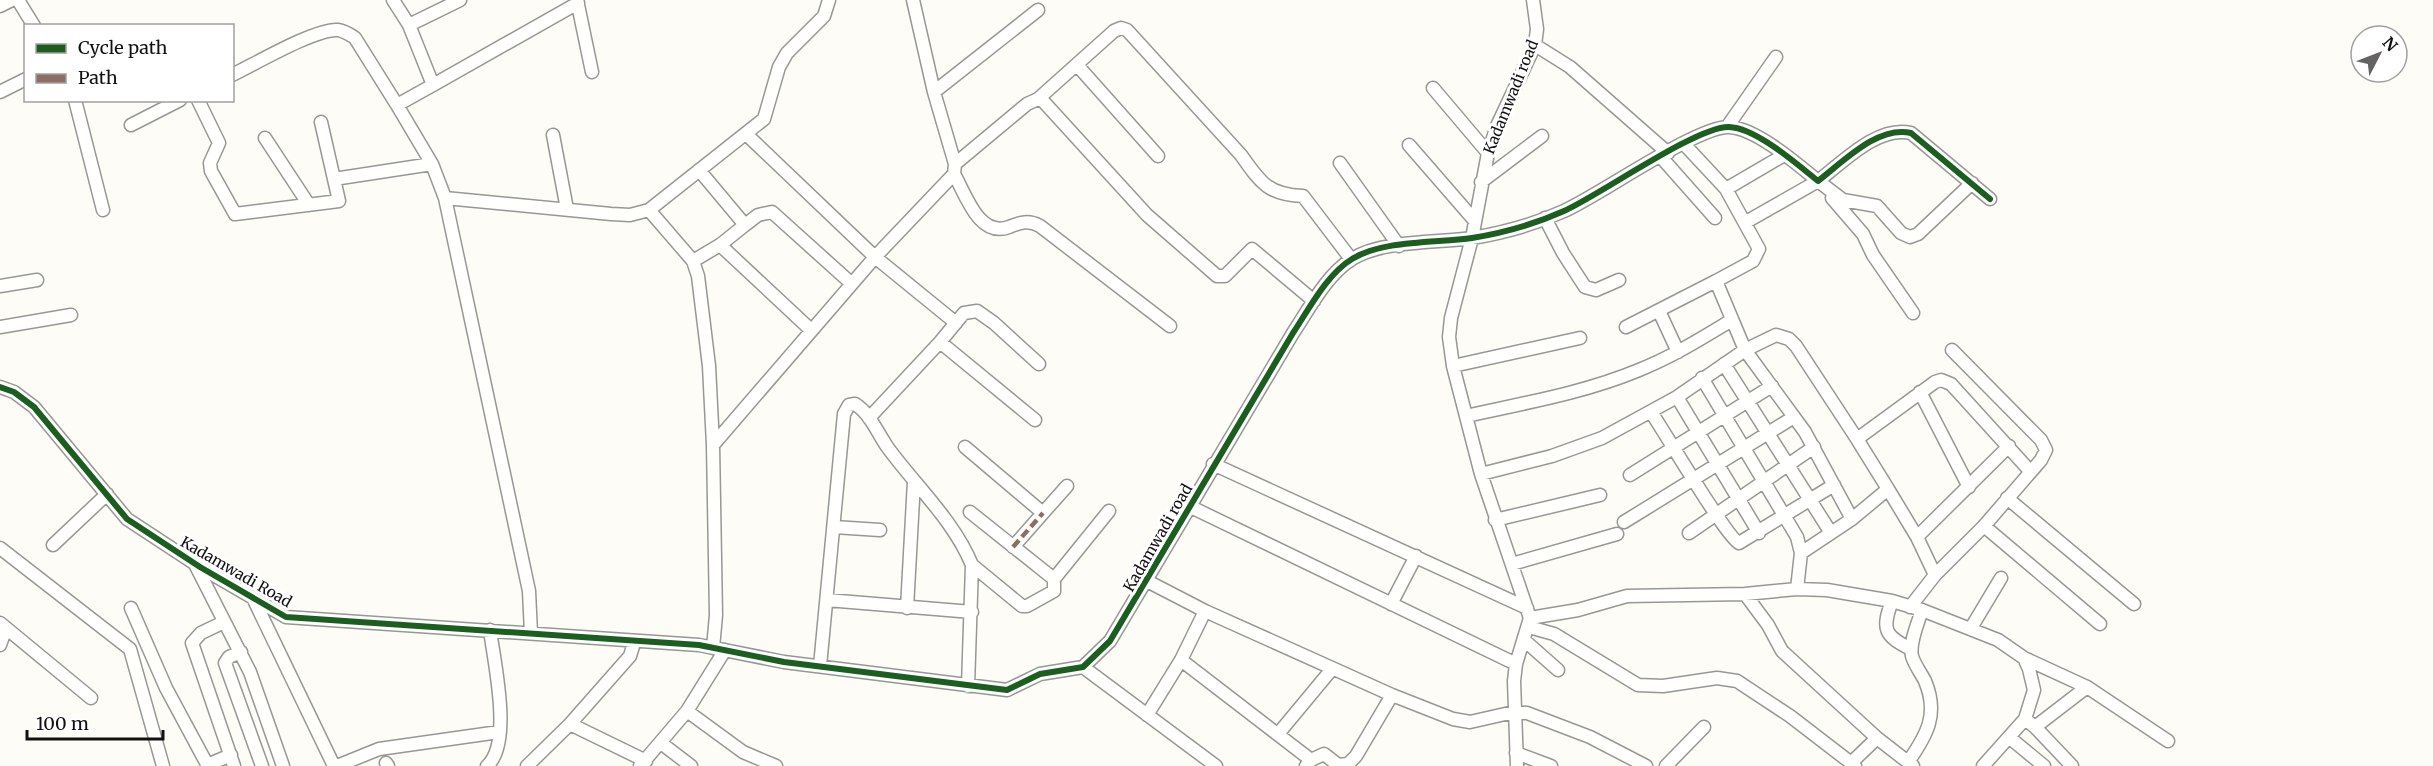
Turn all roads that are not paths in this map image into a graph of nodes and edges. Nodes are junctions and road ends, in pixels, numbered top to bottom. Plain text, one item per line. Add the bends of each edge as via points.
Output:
1 (12, 0) edge
2 (18, 0) edge
3 (393, 0) edge
4 (460, 0) edge
5 (829, 0) edge
6 (913, 0) edge
7 (1533, 0) edge
8 (577, 2) edge
9 (0, 6) edge
10 (1038, 10) dead end
11 (33, 24) edge
12 (409, 25) junction
13 (1535, 45) junction
14 (1776, 57) dead end
15 (1077, 65) junction
16 (592, 72) dead end
17 (234, 74) edge
18 (24, 80) edge
19 (433, 85) junction
20 (1433, 88) dead end
21 (0, 92) edge
22 (934, 92) junction
23 (1038, 99) junction
24 (75, 102) edge
25 (176, 102) edge
26 (199, 102) edge
27 (397, 105) junction
28 (321, 122) dead end
29 (131, 125) dead end
30 (1727, 127) junction
31 (746, 134) junction
32 (553, 135) dead end
33 (1542, 136) dead end
34 (265, 138) dead end
35 (1684, 144) junction
36 (1409, 145) dead end
37 (1488, 153) junction
38 (1784, 154) junction
39 (1665, 155) junction
40 (1158, 156) dead end
41 (1340, 163) dead end
42 (432, 164) junction
43 (955, 169) junction
44 (699, 170) junction
45 (334, 179) junction
46 (1818, 181) junction
47 (1481, 182) junction
48 (1972, 183) junction
49 (1726, 189) junction
50 (445, 198) junction
51 (1990, 199) dead end
52 (309, 205) junction
53 (567, 208) junction
54 (102, 210) dead end
55 (649, 210) junction
56 (1545, 218) junction
57 (1715, 218) dead end
58 (1475, 221) junction
59 (1746, 222) junction
60 (745, 225) junction
61 (1472, 238) junction
62 (720, 245) junction
63 (1399, 246) junction
64 (876, 257) junction
65 (1351, 259) junction
66 (693, 261) junction
67 (37, 280) dead end
68 (1619, 280) dead end
69 (1716, 281) junction
70 (852, 284) junction
71 (0, 286) edge
72 (1314, 301) junction
73 (1659, 311) junction
74 (1913, 313) dead end
75 (71, 315) dead end
76 (1732, 320) junction
77 (956, 323) junction
78 (1170, 326) dead end
79 (0, 327) edge
80 (1626, 327) dead end
81 (811, 330) junction
82 (1580, 338) dead end
83 (940, 342) junction
84 (1745, 350) junction
85 (1952, 350) dead end
86 (1678, 352) junction
87 (1039, 364) dead end
88 (1724, 364) junction
89 (1453, 366) junction
90 (1702, 378) junction
91 (1772, 386) junction
92 (0, 387) edge
93 (1920, 392) junction
94 (1677, 397) junction
95 (1748, 402) junction
96 (1651, 411) junction
97 (1466, 416) junction
98 (1724, 416) junction
99 (1794, 417) junction
100 (869, 418) junction
101 (1035, 420) dead end
102 (1699, 433) junction
103 (1767, 434) junction
104 (1857, 439) junction
105 (713, 446) junction
106 (2009, 446) junction
107 (965, 447) dead end
108 (1814, 447) junction
109 (1675, 448) junction
110 (1744, 449) junction
111 (1213, 464) junction
112 (1719, 464) junction
113 (1787, 465) junction
114 (2031, 471) junction
115 (1481, 474) junction
116 (1630, 476) dead end
117 (1695, 479) junction
118 (914, 481) junction
119 (1764, 482) junction
120 (1834, 485) junction
121 (1067, 486) dead end
122 (1969, 487) junction
123 (1888, 489) junction
124 (107, 494) junction
125 (1600, 495) dead end
126 (1740, 498) junction
127 (2007, 498) junction
128 (1810, 500) junction
129 (1191, 507) junction
130 (1109, 511) dead end
131 (970, 512) dead end
132 (1043, 513) junction
133 (1715, 514) junction
134 (1785, 517) junction
135 (1852, 519) junction
136 (1495, 520) junction
137 (1624, 522) dead end
138 (1984, 526) junction
139 (834, 527) junction
140 (880, 530) dead end
141 (1689, 532) dead end
142 (1759, 533) junction
143 (1831, 533) junction
144 (1617, 534) dead end
145 (1917, 537) junction
146 (53, 545) dead end
147 (1013, 547) junction
148 (0, 548) edge
149 (1802, 553) junction
150 (1416, 556) junction
151 (194, 563) junction
152 (1512, 564) junction
153 (972, 565) junction
154 (1935, 575) junction
155 (2001, 578) dead end
156 (1054, 579) junction
157 (1147, 581) junction
158 (1797, 589) junction
159 (1745, 594) junction
160 (254, 598) junction
161 (826, 600) junction
162 (1892, 601) junction
163 (1391, 604) junction
164 (2134, 604) dead end
165 (1910, 607) junction
166 (131, 608) dead end
167 (907, 608) junction
168 (1923, 610) junction
169 (1205, 611) junction
170 (972, 612) junction
171 (1529, 618) junction
172 (224, 622) junction
173 (2100, 624) dead end
174 (3, 625) edge
175 (1971, 628) junction
176 (490, 630) junction
177 (531, 633) junction
178 (1524, 640) junction
179 (634, 643) junction
180 (0, 645) edge
181 (719, 649) junction
182 (1911, 649) junction
183 (241, 652) junction
184 (2024, 658) junction
185 (1181, 660) junction
186 (1516, 664) junction
187 (820, 666) junction
188 (1083, 667) junction
189 (1332, 669) junction
190 (1558, 670) dead end
191 (968, 686) junction
192 (2087, 687) junction
193 (1392, 695) junction
194 (91, 698) dead end
195 (687, 711) junction
196 (1514, 712) junction
197 (1147, 715) junction
198 (2025, 719) junction
199 (570, 724) junction
200 (1704, 727) dead end
201 (2035, 728) junction
202 (499, 732) junction
203 (1278, 734) junction
204 (1877, 738) junction
205 (2010, 738) junction
206 (2168, 741) dead end
207 (661, 742) junction
208 (1516, 753) junction
209 (233, 760) edge
210 (643, 763) edge
211 (1309, 763) edge
212 (1853, 764) edge
213 (1910, 764) edge
214 (207, 765) edge
215 (332, 765) edge
216 (163, 766) edge
217 (262, 766) edge
218 (283, 766) edge
219 (487, 766) edge
220 (527, 766) edge
221 (691, 766) edge
222 (776, 766) edge
223 (1216, 766) edge
224 (1517, 766) edge
225 (1551, 766) edge
226 (1646, 766) edge
227 (1666, 766) edge
228 (1983, 766) edge
229 (2044, 766) edge
230 (2072, 766) edge

1 - 9 street
2 - 11 street
3 - 12 street
4 - 12 street
5 - 31 street via 824,16 779,67 764,119
6 - 22 street
7 - 13 street, Kadamwadi road
8 - 16 street
8 - 19 street
10 - 22 street
12 - 19 street
13 - 37 street, Kadamwadi road
13 - 39 street via 1578,73
14 - 30 street
15 - 23 street
15 - 40 street
15 - 65 street via 1114,31 1127,30 1256,176 1271,191 1303,196
17 - 27 street via 319,34 338,30 355,38
18 - 21 street
19 - 27 street
20 - 37 street
22 - 43 street
23 - 43 street via 1027,104
23 - 72 street via 1047,104 1147,215 1217,276 1225,276 1252,249
24 - 54 street
25 - 29 street
26 - 52 street via 219,144 210,163 211,171 235,214
27 - 42 street
28 - 45 street
30 - 35 street
30 - 38 street via 1750,133
31 - 44 street
31 - 64 street
32 - 53 street
33 - 47 street
34 - 52 street
35 - 39 street
35 - 49 street
36 - 58 street
37 - 47 street, Kadamwadi road
38 - 46 street
38 - 49 street
39 - 56 street via 1590,198
39 - 57 street
41 - 63 street
42 - 45 street
42 - 50 street
43 - 64 street
43 - 78 street via 980,220 987,226 1003,229 1025,222 1040,226
44 - 55 street
44 - 60 street
45 - 52 street via 339,201
46 - 48 street via 1872,142 1899,130 1911,133
46 - 48 street via 1843,201 1877,206 1901,233 1910,237
46 - 59 street
46 - 74 street via 1863,234
47 - 58 street, Kadamwadi road
48 - 51 street
49 - 59 street
50 - 53 street
50 - 177 street via 529,591
53 - 55 street via 630,215
55 - 66 street
56 - 61 street
56 - 68 street via 1586,287 1596,290
58 - 61 street, Kadamwadi road
59 - 69 street via 1759,253 1748,264
60 - 62 street
60 - 70 street via 758,215 772,212
61 - 63 street, Kadamwadi road
61 - 89 street via 1450,318
62 - 66 street
62 - 81 street
63 - 65 street, Kadamwadi road via 1365,252
64 - 70 street
64 - 77 street
65 - 72 street, Kadamwadi road
66 - 105 street via 702,301
67 - 71 street
69 - 73 street
69 - 76 street
70 - 81 street
72 - 111 street, Kadamwadi road
73 - 80 street
73 - 86 street
75 - 79 street
76 - 84 street
76 - 86 street
77 - 83 street
77 - 87 street via 970,311 983,314
81 - 105 street
82 - 89 street
83 - 100 street
83 - 101 street
84 - 88 street
84 - 91 street
84 - 104 street via 1769,337 1789,339
85 - 114 street via 2044,443 2045,455
86 - 97 street via 1587,388
88 - 90 street
88 - 95 street
89 - 97 street
90 - 94 street
90 - 98 street
91 - 95 street
91 - 99 street
92 - 124 street, Kadamwadi Road via 34,407
93 - 104 street
93 - 106 street via 1935,382 1947,381
93 - 122 street
94 - 96 street
94 - 102 street
95 - 98 street
95 - 103 street
96 - 109 street
96 - 115 street via 1580,448
97 - 115 street
98 - 102 street
98 - 110 street
99 - 103 street
99 - 108 street
100 - 118 street
100 - 139 street via 855,404 846,409
102 - 109 street
102 - 112 street
103 - 110 street
103 - 113 street
104 - 123 street
105 - 181 street
106 - 114 street
106 - 122 street
107 - 132 street
108 - 113 street
108 - 120 street
109 - 116 street
109 - 117 street
110 - 112 street
110 - 119 street
111 - 129 street, Kadamwadi road
111 - 150 street
112 - 117 street
112 - 126 street
113 - 119 street
113 - 128 street
114 - 127 street
115 - 136 street
117 - 133 street
117 - 137 street
118 - 153 street via 961,543
118 - 167 street
119 - 126 street
119 - 134 street
120 - 128 street
120 - 135 street
121 - 132 street
122 - 145 street
123 - 135 street
123 - 145 street
124 - 146 street
124 - 151 street, Kadamwadi Road via 128,519
125 - 136 street
126 - 133 street
126 - 142 street
127 - 138 street
127 - 164 street
128 - 134 street
128 - 143 street
129 - 157 street, Kadamwadi road
129 - 163 street
130 - 156 street
131 - 147 street
132 - 147 street
133 - 141 street
133 - 142 street via 1739,543
134 - 142 street
134 - 149 street
135 - 143 street
136 - 152 street
138 - 154 street
138 - 173 street
139 - 140 street
139 - 161 street
143 - 149 street
144 - 152 street
145 - 154 street
147 - 156 street
148 - 216 street via 130,649
149 - 158 street
150 - 163 street
150 - 171 street
151 - 160 street, Kadamwadi Road
151 - 172 street
152 - 171 street
153 - 156 street via 1022,606 1054,591
153 - 170 street
154 - 165 street
155 - 175 street
157 - 169 street
157 - 188 street, Kadamwadi road via 1110,641
158 - 159 street
158 - 162 street
159 - 171 street via 1627,596
159 - 204 street via 1782,651
160 - 176 street, Kadamwadi Road via 286,617
160 - 215 street
161 - 167 street
161 - 187 street
162 - 165 street
162 - 182 street via 1886,630 1894,640
163 - 186 street
165 - 168 street
166 - 214 street via 166,688
167 - 170 street
168 - 175 street
168 - 182 street
169 - 185 street
169 - 189 street
170 - 191 street
171 - 178 street
171 - 212 street via 1638,685 1663,686 1717,678 1737,681
172 - 183 street
172 - 209 street via 201,633 192,643
174 - 180 street
174 - 194 street
175 - 184 street
176 - 177 street, Kadamwadi Road
176 - 202 street
177 - 179 street, Kadamwadi Road
178 - 186 street
178 - 190 street
179 - 181 street
179 - 199 street via 630,656
181 - 187 street
181 - 195 street
182 - 213 street via 1928,688 1933,716
183 - 217 street via 225,663
183 - 218 street
184 - 192 street
184 - 198 street via 2034,690
185 - 197 street
185 - 203 street
186 - 196 street
187 - 191 street
188 - 191 street via 1040,674 1007,690
188 - 197 street
189 - 193 street
189 - 203 street
192 - 201 street
192 - 206 street
193 - 196 street via 1470,722
193 - 211 street via 1352,761 1338,765 1324,754
195 - 207 street
195 - 222 street via 743,752
196 - 208 street
196 - 226 street via 1545,717
197 - 223 street
198 - 201 street
198 - 205 street
199 - 210 street
199 - 220 street
200 - 227 street
201 - 230 street
202 - 215 street via 389,747
202 - 219 street via 500,745
203 - 211 street
204 - 212 street
204 - 213 street
205 - 228 street
205 - 229 street
207 - 210 street
207 - 221 street
208 - 224 street
208 - 225 street
209 - 214 street

